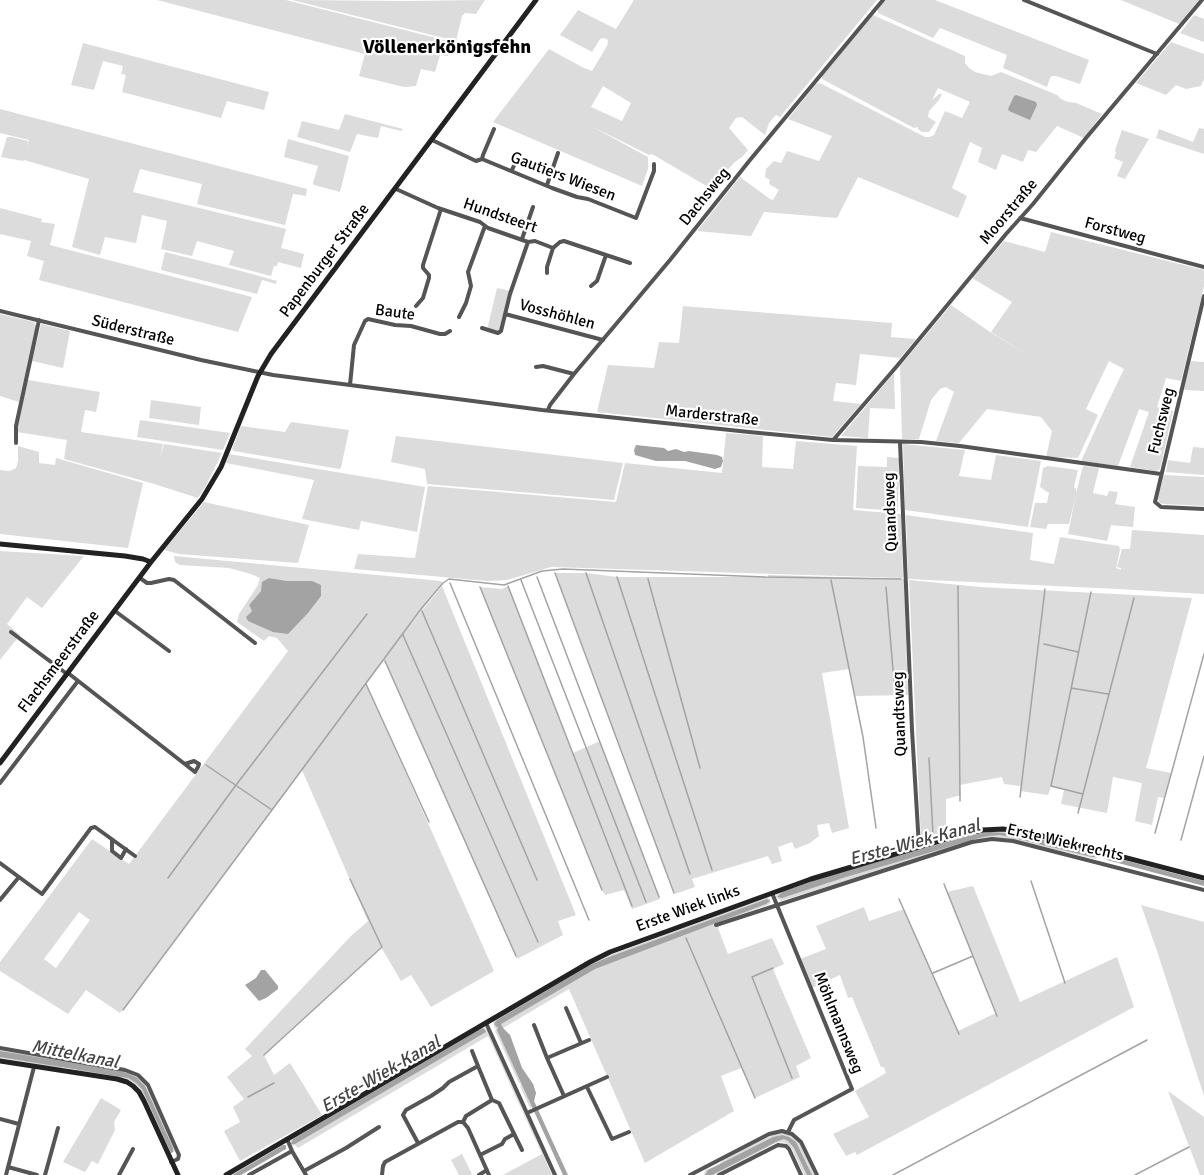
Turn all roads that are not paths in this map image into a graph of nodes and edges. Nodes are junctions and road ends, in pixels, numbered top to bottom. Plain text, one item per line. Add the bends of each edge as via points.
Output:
1 (536, 0) edge
2 (883, 0) edge
3 (1024, 0) edge
4 (1202, 0) edge
5 (1157, 54) junction
6 (494, 129) dead end
7 (432, 140) junction
8 (558, 153) dead end
9 (519, 154) dead end
10 (482, 159) junction
11 (654, 164) dead end
12 (512, 170) junction
13 (547, 185) junction
14 (396, 189) junction
15 (533, 207) dead end
16 (441, 209) junction
17 (1020, 218) junction
18 (485, 226) junction
19 (522, 239) junction
20 (528, 242) junction
21 (553, 248) junction
22 (606, 255) junction
23 (630, 263) dead end
24 (1204, 267) edge
25 (547, 273) dead end
26 (591, 286) dead end
27 (1204, 296) edge
28 (416, 306) dead end
29 (0, 311) edge
30 (505, 314) junction
31 (459, 316) dead end
32 (39, 320) junction
33 (482, 328) dead end
34 (450, 331) dead end
35 (603, 340) junction
36 (536, 367) dead end
37 (260, 373) junction
38 (574, 374) junction
39 (350, 385) junction
40 (548, 410) junction
41 (834, 440) junction
42 (900, 442) junction
43 (16, 443) dead end
44 (1161, 474) junction
45 (1204, 508) edge
46 (0, 544) edge
47 (159, 552) joint
48 (151, 562) junction
49 (140, 578) junction
50 (906, 581) joint
51 (115, 611) junction
52 (11, 632) dead end
53 (255, 643) dead end
54 (169, 651) dead end
55 (67, 674) junction
56 (78, 681) junction
57 (0, 763) edge
58 (185, 764) dead end
59 (0, 783) edge
60 (112, 839) junction
61 (919, 847) junction
62 (126, 849) junction
63 (1102, 850) junction
64 (135, 856) dead end
65 (1098, 862) junction
66 (0, 863) edge
67 (18, 877) junction
68 (1204, 878) edge
69 (1204, 890) edge
70 (772, 893) junction
71 (0, 900) edge
72 (777, 904) junction
73 (716, 925) dead end
74 (566, 1008) dead end
75 (486, 1022) junction
76 (534, 1025) dead end
77 (589, 1040) dead end
78 (581, 1043) junction
79 (0, 1048) edge
80 (472, 1052) dead end
81 (547, 1058) junction
82 (0, 1061) edge
83 (34, 1066) junction
84 (478, 1066) junction
85 (607, 1077) dead end
86 (587, 1087) junction
87 (564, 1096) junction
88 (492, 1100) junction
89 (527, 1113) junction
90 (403, 1115) junction
91 (397, 1118) dead end
92 (0, 1119) edge
93 (463, 1122) junction
94 (19, 1124) junction
95 (379, 1127) dead end
96 (58, 1128) dead end
97 (629, 1132) dead end
98 (788, 1132) junction
99 (514, 1134) junction
100 (287, 1139) junction
101 (418, 1143) junction
102 (133, 1149) dead end
103 (522, 1150) dead end
104 (292, 1151) junction
105 (480, 1155) junction
106 (171, 1162) junction
107 (8, 1167) junction
108 (487, 1170) junction
109 (305, 1173) edge
110 (6, 1175) edge
111 (37, 1175) edge
112 (45, 1175) edge
113 (119, 1175) edge
114 (178, 1175) edge
115 (226, 1175) edge
116 (249, 1175) edge
117 (382, 1175) edge
118 (479, 1175) edge
119 (489, 1175) edge
120 (555, 1175) edge
121 (690, 1175) edge
122 (719, 1175) edge
123 (801, 1175) edge
124 (817, 1175) edge

1 - 7 street, Papenburger Straße
2 - 35 street, Dachsweg
3 - 5 street
4 - 5 street, Moorstraße
5 - 17 street, Moorstraße
6 - 10 street
7 - 10 street, Gautiers Wiesen via 476,161
7 - 14 street, Papenburger Straße
8 - 13 street
9 - 12 street
10 - 12 street, Gautiers Wiesen
11 - 13 street, Gautiers Wiesen via 636,218
12 - 13 street, Gautiers Wiesen
14 - 16 street, Hundsteert
14 - 37 street, Papenburger Straße
15 - 19 street
16 - 18 street, Hundsteert
16 - 28 street via 423,266 429,278
17 - 24 street, Forstweg
17 - 41 street, Moorstraße
18 - 19 street, Hundsteert
18 - 31 street via 468,272 471,286
19 - 20 street, Hundsteert
20 - 21 street, Hundsteert
20 - 30 street
21 - 22 street, Hundsteert via 564,241
21 - 25 street
22 - 23 street, Hundsteert
22 - 26 street via 597,281
27 - 44 street, Fuchsweg
29 - 32 street, Süderstraße
30 - 33 street via 500,332
30 - 35 street, Vosshöhlen
32 - 37 street, Süderstraße
32 - 43 street via 16,426
34 - 39 street, Baute via 440,334 368,319 353,347
35 - 38 street, Dachsweg
36 - 38 street
37 - 39 street, Marderstraße
37 - 47 street, Papenburger Straße via 212,483
38 - 40 street, Dachsweg
39 - 40 street, Marderstraße
40 - 41 street, Marderstraße
41 - 42 street, Marderstraße
42 - 44 street, Marderstraße via 960,446
42 - 50 street, Quandsweg
44 - 45 street, Fuchsweg via 1155,499 1158,505
46 - 48 street
47 - 48 street, Flachsmeerstraße
48 - 49 street, Flachsmeerstraße
49 - 51 street, Flachsmeerstraße
49 - 53 street via 151,584 174,580
50 - 61 street, Quandtsweg
51 - 54 street
51 - 55 street, Flachsmeerstraße
52 - 55 street
55 - 56 street
55 - 57 street, Flachsmeerstraße
56 - 58 street
56 - 59 street, Flachsmeerstraße
60 - 62 street
60 - 62 street via 112,851 121,858
60 - 67 street via 91,828 42,894
61 - 63 street, Erste Wiek links via 974,831 1003,829
61 - 70 street, Erste Wiek links
62 - 64 street
63 - 65 street
63 - 68 street, Erste Wiek links
65 - 69 street, Erste Wiek rechts
65 - 72 street, Erste Wiek rechts via 1013,841 982,839
66 - 67 street
67 - 71 street
70 - 72 street, Möhlmannsweg
70 - 75 street, Erste Wiek links via 610,952
72 - 73 street, Erste Wiek rechts
72 - 98 street, Möhlmannsweg via 852,1089 794,1120
74 - 78 street
75 - 89 street
75 - 100 street, Erste Wiek links
76 - 81 street
77 - 78 street
78 - 81 street
79 - 106 street via 138,1075 148,1085 180,1155
80 - 84 street
81 - 87 street
82 - 83 street
83 - 94 street
83 - 106 street via 117,1079 133,1086 144,1101
84 - 88 street
84 - 90 street
85 - 86 street
86 - 87 street
86 - 97 street via 612,1139
87 - 89 street
88 - 93 street
88 - 99 street via 499,1103
89 - 120 street
90 - 91 street
90 - 101 street
92 - 94 street
93 - 101 street
93 - 105 street
94 - 107 street
95 - 109 street
96 - 112 street
98 - 121 street via 769,1134
98 - 124 street via 801,1142
99 - 103 street
99 - 105 street
100 - 104 street
100 - 115 street, Erste Wiek links
101 - 117 street via 386,1162
102 - 113 street
104 - 109 street
104 - 116 street
105 - 108 street
106 - 114 street
107 - 110 street
107 - 111 street
108 - 118 street
108 - 119 street
122 - 123 street via 778,1144 789,1149

